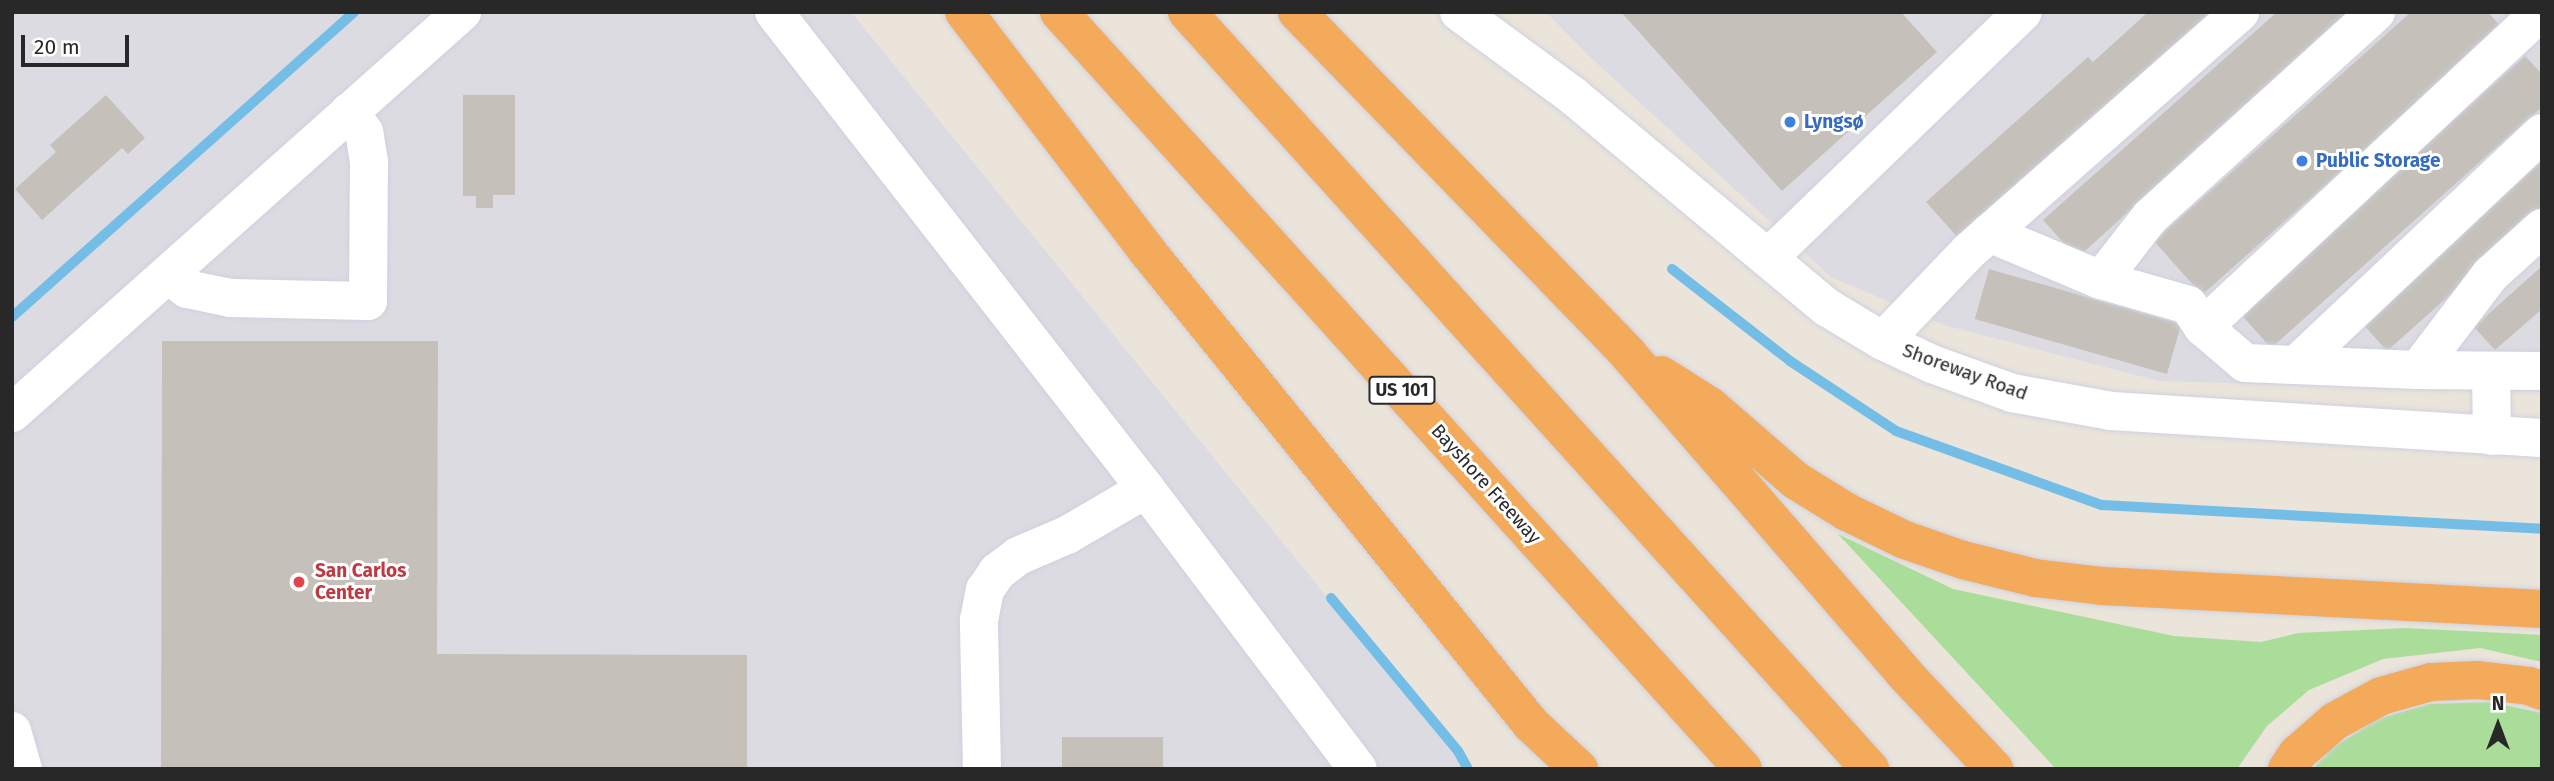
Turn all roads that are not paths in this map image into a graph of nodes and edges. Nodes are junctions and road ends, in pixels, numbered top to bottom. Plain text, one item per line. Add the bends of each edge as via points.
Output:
1 (462, 12) edge
2 (774, 12) edge
3 (964, 12) edge
4 (1059, 12) edge
5 (1187, 12) edge
6 (1297, 12) edge
7 (1460, 12) edge
8 (2240, 12) edge
9 (2376, 12) edge
10 (2001, 20) edge
11 (2526, 28) edge
12 (349, 113) junction
13 (2542, 132) edge
14 (2542, 228) edge
15 (1989, 233) junction
16 (1768, 258) junction
17 (168, 275) junction
18 (2101, 280) junction
19 (2203, 327) junction
20 (1883, 341) junction
21 (1628, 355) junction
22 (2296, 365) junction
23 (2538, 366) edge
24 (2418, 370) junction
25 (2491, 371) junction
26 (12, 413) edge
27 (2492, 436) junction
28 (2542, 438) edge
29 (1146, 489) junction
30 (2542, 609) edge
31 (2542, 691) edge
32 (1531, 724) junction
33 (12, 731) edge
34 (23, 769) edge
35 (982, 769) edge
36 (1358, 769) edge
37 (1552, 769) edge
38 (1579, 769) edge
39 (1743, 769) edge
40 (1870, 769) edge
41 (1994, 769) edge
42 (2287, 769) edge

1 - 12 street
2 - 29 street
3 - 32 highway via 1148,252
4 - 39 highway, Bayshore Freeway / US 101
5 - 40 highway
6 - 21 highway
7 - 16 street, Shoreway Road via 1572,95
8 - 15 street
9 - 18 street via 2150,216
10 - 16 street
11 - 19 street
12 - 17 street
12 - 17 street via 364,132 369,162 368,301 231,298 187,289
13 - 22 street
14 - 24 street via 2490,275
15 - 18 street
15 - 20 street
16 - 20 street, Shoreway Road via 1828,308
17 - 26 street
18 - 19 street via 2188,305
19 - 22 street via 2245,363
20 - 27 street, Shoreway Road via 1932,364 2047,401 2162,416
21 - 30 highway via 1710,406 1795,480 1893,534 1962,560 2035,578 2102,586
21 - 41 highway via 1904,673
22 - 24 street
23 - 25 street
24 - 25 street
25 - 27 street
27 - 28 street, Shoreway Road
29 - 35 street via 1067,535 1018,556 997,572 985,590 979,620
29 - 36 street
31 - 42 highway via 2478,680 2431,682 2381,696 2334,721
32 - 37 highway
32 - 38 highway
33 - 34 street

